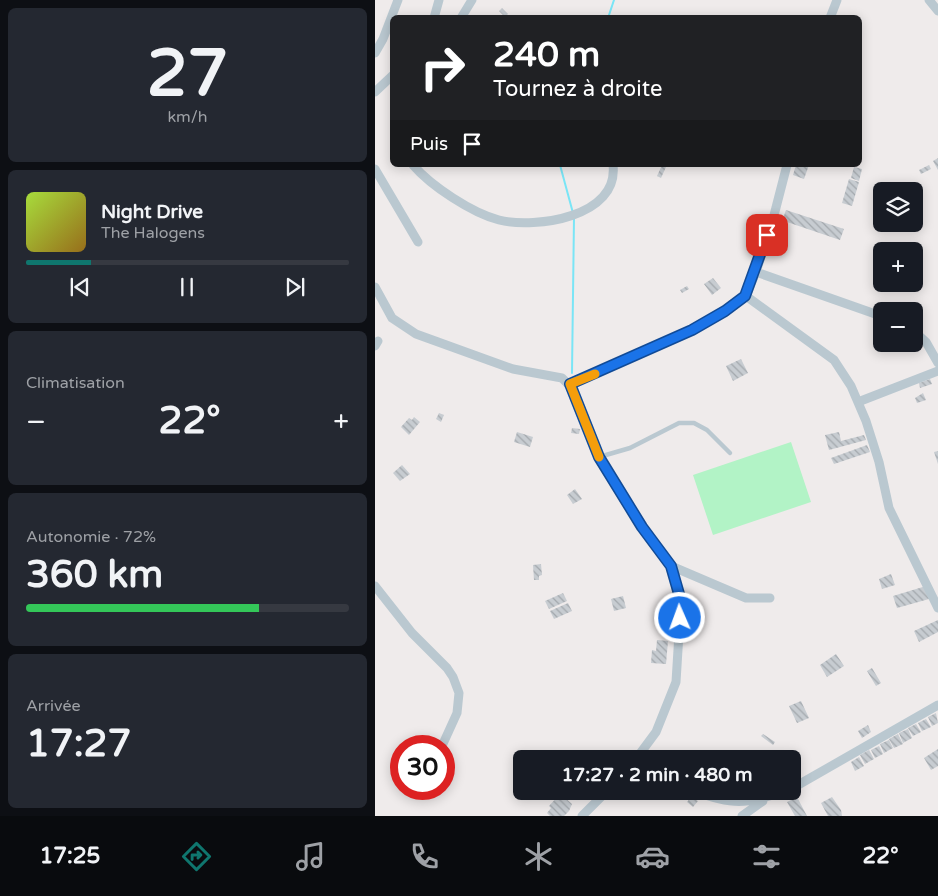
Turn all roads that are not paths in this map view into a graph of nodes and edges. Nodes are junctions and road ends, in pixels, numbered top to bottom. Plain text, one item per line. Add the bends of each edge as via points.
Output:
1 (399, 0) edge
2 (439, 0) edge
3 (472, 0) edge
4 (837, 0) edge
5 (929, 0) edge
6 (938, 11) edge
7 (392, 15) edge
8 (435, 15) edge
9 (463, 15) edge
10 (831, 15) edge
11 (390, 20) edge
12 (375, 53) edge
13 (390, 78) edge
14 (375, 92) edge
15 (415, 167) edge
16 (613, 167) edge
17 (786, 167) edge
18 (375, 169) edge
19 (418, 242) dead end
20 (756, 272) junction
21 (375, 287) edge
22 (745, 296) junction
23 (873, 313) edge
24 (923, 339) edge
25 (938, 363) edge
26 (938, 370) edge
27 (570, 384) junction
28 (858, 402) junction
29 (730, 453) dead end
30 (599, 457) junction
31 (671, 566) junction
32 (375, 586) edge
33 (770, 598) dead end
34 (938, 608) edge
35 (938, 705) edge
36 (447, 735) edge
37 (643, 750) edge
38 (801, 783) edge
39 (598, 800) edge
40 (721, 800) edge
41 (752, 800) edge
42 (763, 800) edge
43 (583, 816) edge
44 (741, 816) edge

1 - 7 street
2 - 8 street
3 - 9 street
4 - 10 street
5 - 6 street
11 - 12 street
13 - 14 street
15 - 16 street via 447,193 499,220 529,224 578,213 597,204 608,191
17 - 20 street
18 - 19 street
20 - 22 street
20 - 23 street
21 - 27 street via 392,318 416,334 488,361 520,371 562,378
22 - 27 street via 692,330
22 - 28 street via 834,360
24 - 25 street
26 - 28 street
27 - 30 street
28 - 34 street via 879,462 889,508
29 - 30 lane via 707,430 694,423 679,423 630,448
30 - 31 street via 642,527
31 - 33 street via 746,598
31 - 37 street via 681,601 676,682 656,732
32 - 36 street via 453,677 459,693 457,713
35 - 38 street
39 - 43 street
40 - 41 street
42 - 44 street

